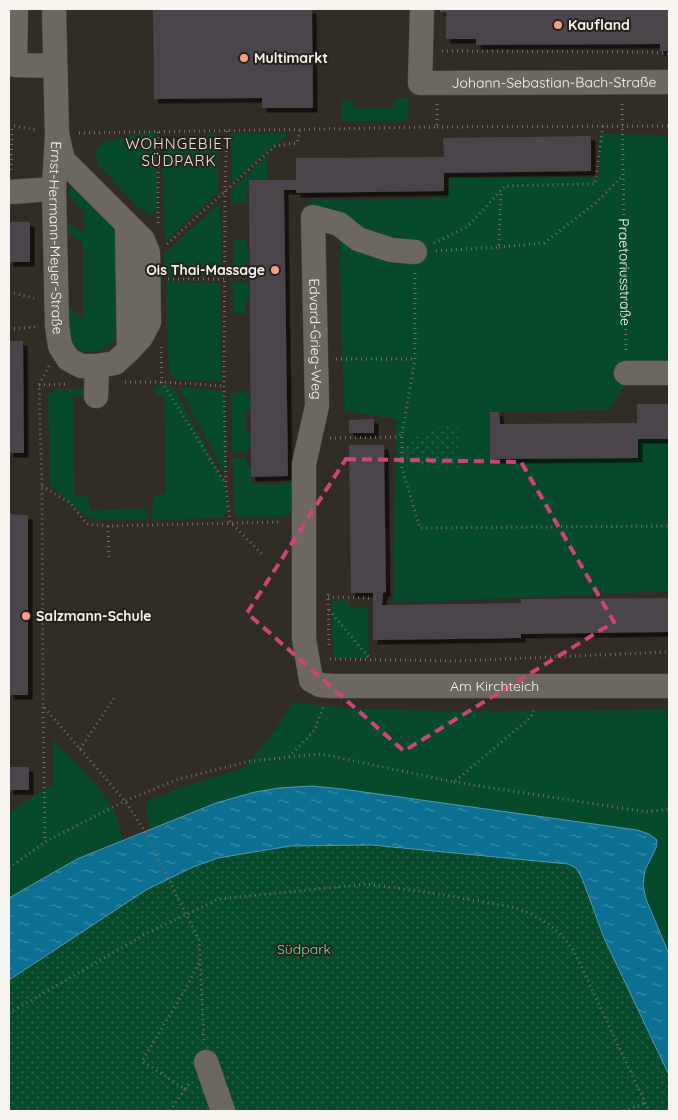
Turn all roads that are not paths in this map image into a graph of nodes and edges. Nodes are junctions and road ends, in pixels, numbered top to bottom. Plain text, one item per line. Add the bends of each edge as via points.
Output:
1 (16, 9) edge
2 (54, 9) edge
3 (422, 9) edge
4 (55, 66) junction
5 (669, 82) edge
6 (56, 134) junction
7 (54, 189) junction
8 (9, 192) edge
9 (127, 226) junction
10 (415, 252) road end
11 (129, 350) junction
12 (626, 373) road end
13 (669, 373) edge
14 (669, 686) edge
15 (322, 696) joint
16 (206, 1062) road end
17 (223, 1111) edge

1 - 4 street via 15,65
2 - 4 street, Ernst-Hermann-Meyer-Straße
3 - 5 street, Johann-Sebastian-Bach-Straße via 421,51 428,83
4 - 6 street, Ernst-Hermann-Meyer-Straße
6 - 7 street, Ernst-Hermann-Meyer-Straße
6 - 9 street, Ernst-Hermann-Meyer-Straße via 63,160
7 - 8 street
7 - 11 street, Ernst-Hermann-Meyer-Straße via 58,336 68,359 81,366 96,382
9 - 11 street
9 - 11 street, Ernst-Hermann-Meyer-Straße via 143,240 148,253 149,322
10 - 15 street, Edvard-Grieg-Weg via 392,250 358,239 339,224 313,217 317,406 304,464 304,639 311,680
12 - 13 street
14 - 15 street, Am Kirchteich
16 - 17 street

